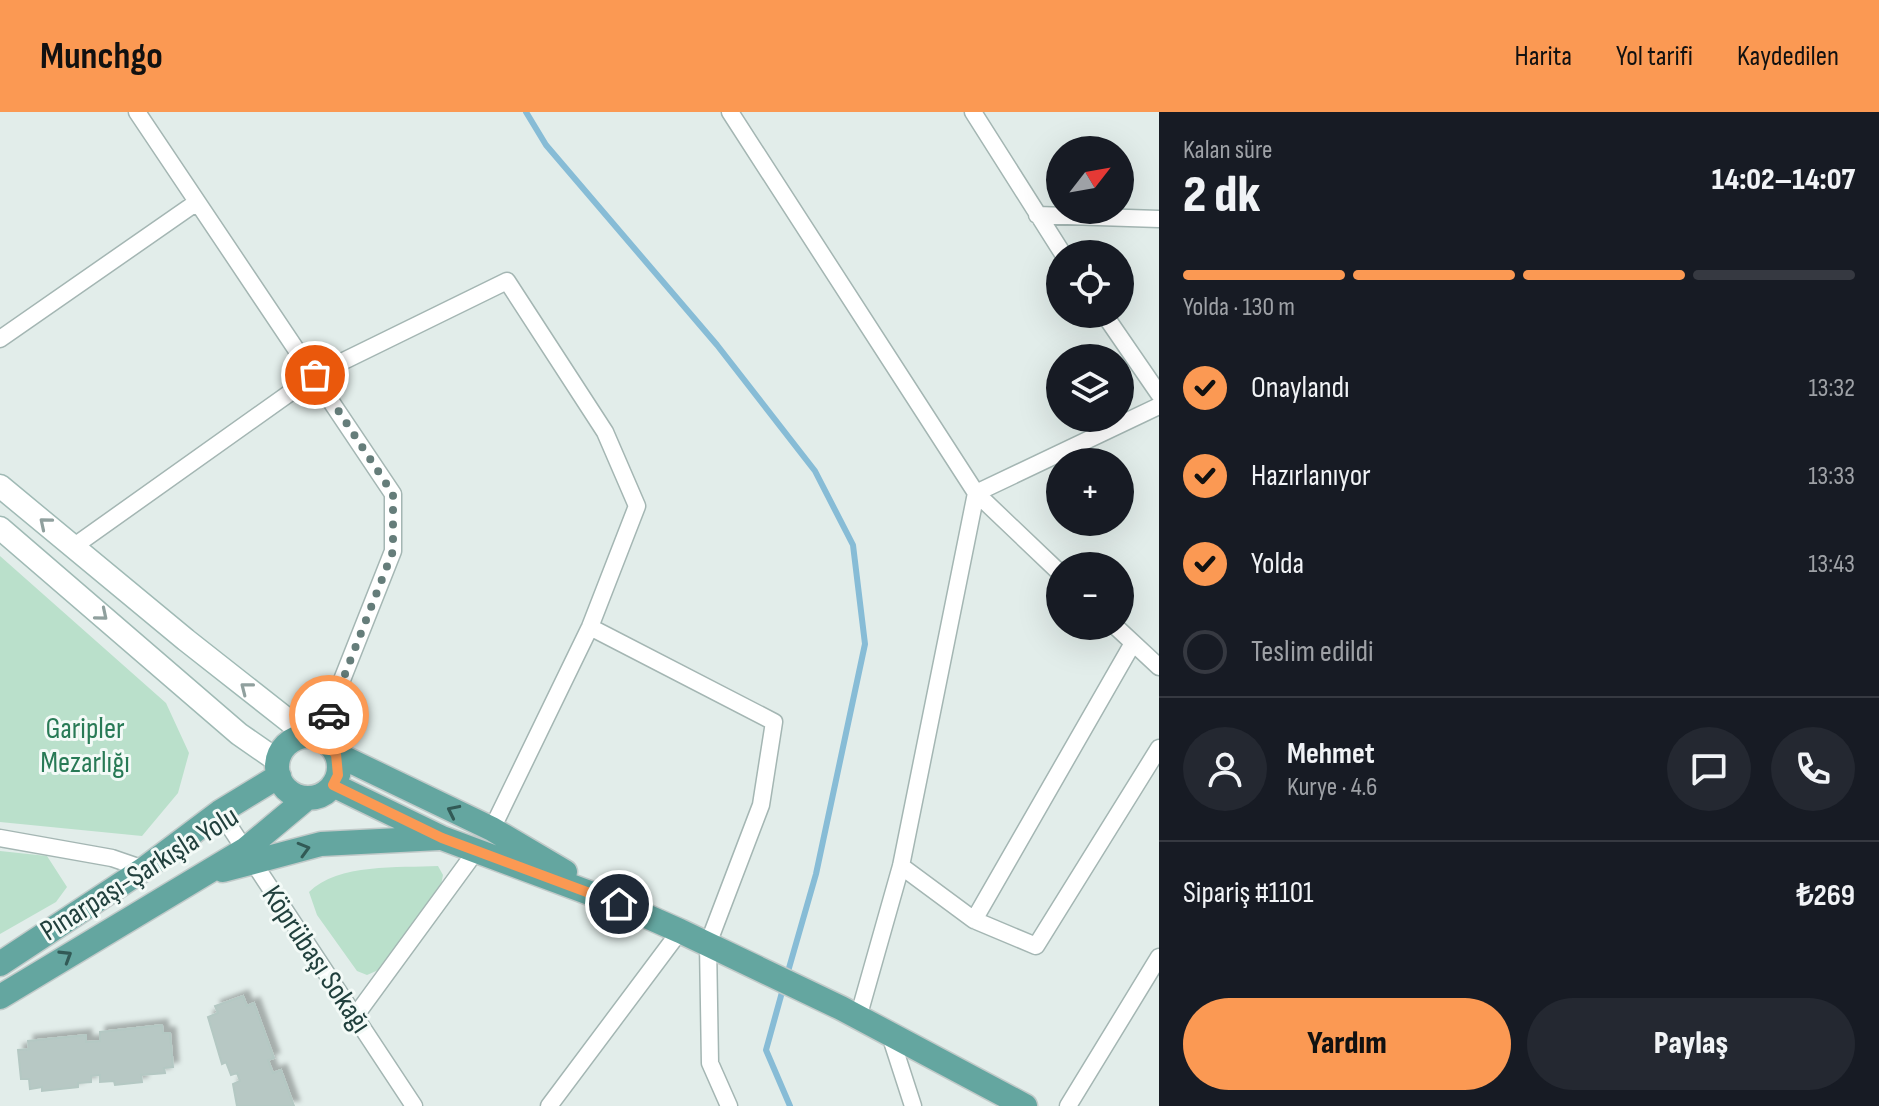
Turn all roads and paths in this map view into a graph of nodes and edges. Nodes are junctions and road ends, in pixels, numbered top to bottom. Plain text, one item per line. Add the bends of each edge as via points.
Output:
1 (137, 112) edge
2 (730, 112) edge
3 (973, 112) edge
4 (197, 202) junction
5 (1037, 215) junction
6 (1159, 219) edge
7 (1054, 240) edge
8 (1114, 328) edge
9 (0, 339) edge
10 (315, 375) junction
11 (1159, 394) edge
12 (1159, 406) edge
13 (0, 486) edge
14 (976, 493) junction
15 (0, 528) edge
16 (73, 547) junction
17 (1046, 560) edge
18 (590, 627) junction
19 (1130, 640) edge
20 (1133, 643) junction
21 (1159, 667) edge
22 (321, 743) junction
23 (1159, 748) edge
24 (278, 769) junction
25 (333, 785) junction
26 (307, 798) junction
27 (220, 812) junction
28 (492, 829) junction
29 (0, 838) edge
30 (442, 838) junction
31 (476, 851) junction
32 (249, 856) junction
33 (901, 866) junction
34 (144, 869) junction
35 (619, 904) junction
36 (974, 920) junction
37 (680, 931) junction
38 (716, 948) junction
39 (1159, 957) edge
40 (0, 964) edge
41 (0, 997) edge
42 (849, 1013) junction
43 (356, 1015) junction
44 (890, 1035) junction
45 (414, 1106) edge
46 (549, 1106) edge
47 (729, 1106) edge
48 (913, 1106) edge
49 (1025, 1106) edge
50 (1068, 1106) edge

1 - 4 street
2 - 14 street
3 - 5 street
4 - 9 street
4 - 10 street
5 - 6 street
5 - 7 street
8 - 11 street
10 - 16 street
10 - 18 street via 507,281 605,432 637,506
10 - 22 street via 393,494 393,551
12 - 14 street
16 -> 13 main road
14 - 17 street
14 - 33 street
15 -> 24 main road
22 -> 16 main road
18 - 28 street
18 - 38 street via 774,722 761,805
19 - 20 street
20 - 21 street
20 - 36 street
22 - 24 main road via 288,743
22 - 25 main road via 338,775
28 -> 22 main road
23 - 36 street via 1036,946
24 - 26 main road via 289,791
24 - 27 main road, Pınarpaşı-Şarkışla Yolu
25 - 26 main road
25 - 30 main road
26 - 32 main road, Pınarpaşı-Şarkışla Yolu
27 - 32 street, Köprübaşı Sokağı
27 - 34 main road, Pınarpaşı-Şarkışla Yolu
28 - 35 main road
29 - 34 street via 112,858
30 - 31 main road
32 -> 30 main road via 321,844
31 - 35 main road
31 - 43 street
41 -> 32 main road, Pınarpaşı-Şarkışla Yolu via 201,875
32 - 43 street, Köprübaşı Sokağı
33 - 36 street
33 - 42 street
34 - 40 main road, Pınarpaşı-Şarkışla Yolu
35 - 37 main road
37 - 38 main road
37 - 46 street
38 - 42 main road
38 - 47 street via 710,1063
39 - 50 street
42 - 44 main road
43 - 45 street, Köprübaşı Sokağı
44 - 48 street
44 - 49 main road

